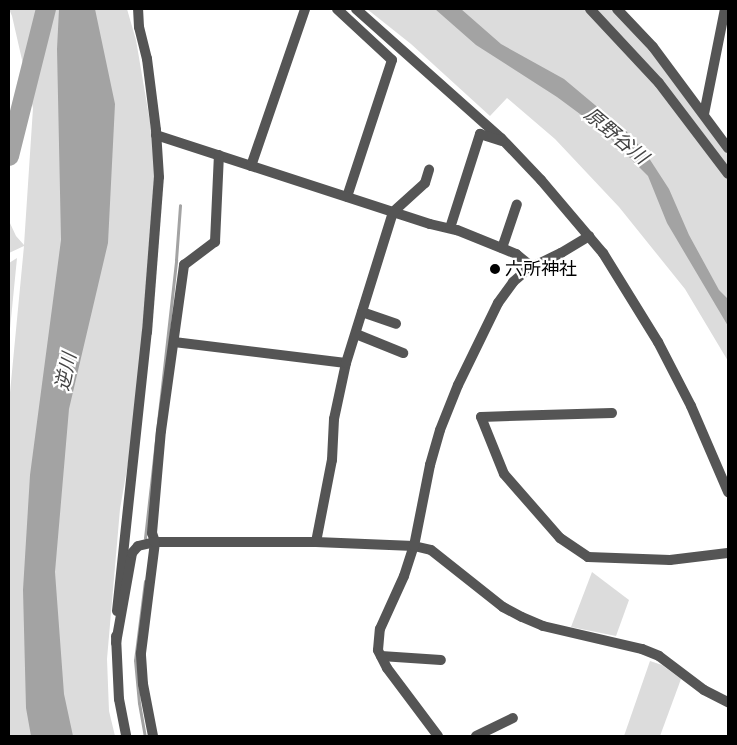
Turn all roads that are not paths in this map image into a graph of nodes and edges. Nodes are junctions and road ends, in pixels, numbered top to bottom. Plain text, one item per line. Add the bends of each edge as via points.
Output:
1 (138, 9) edge
2 (305, 9) edge
3 (337, 9) edge
4 (356, 9) edge
5 (590, 9) edge
6 (616, 9) edge
7 (725, 9) edge
8 (704, 114) junction
9 (156, 135) junction
10 (505, 142) junction
11 (728, 148) edge
12 (219, 155) junction
13 (251, 166) junction
14 (430, 170) dead end
15 (728, 174) edge
16 (347, 197) junction
17 (517, 204) dead end
18 (393, 212) junction
19 (450, 228) junction
20 (589, 236) junction
21 (502, 248) junction
22 (532, 267) junction
23 (362, 312) junction
24 (396, 324) dead end
25 (356, 334) junction
26 (174, 342) junction
27 (404, 353) dead end
28 (346, 363) junction
29 (612, 413) dead end
30 (728, 492) edge
31 (155, 542) junction
32 (316, 542) junction
33 (414, 546) junction
34 (728, 553) edge
35 (116, 643) junction
36 (381, 656) junction
37 (440, 660) dead end
38 (728, 702) edge
39 (513, 718) dead end
40 (126, 736) edge
41 (153, 736) edge
42 (438, 736) edge
43 (476, 736) edge

1 - 9 street
2 - 13 street
3 - 16 street via 392,60
4 - 10 street
5 - 15 street via 659,82
6 - 8 street via 653,48
7 - 8 street
8 - 11 street
9 - 12 street
9 - 35 street via 159,178 154,251 117,599
10 - 19 street via 480,134
10 - 20 street
12 - 13 street
12 - 26 street via 216,242 184,265
13 - 16 street
14 - 18 street via 425,183
16 - 18 street
17 - 21 street
18 - 19 street
18 - 23 street
19 - 21 street
20 - 22 street
20 - 30 street via 658,342 691,406
21 - 22 street
22 - 33 street via 513,282 498,303 458,385 430,465
23 - 24 street
23 - 25 street
25 - 27 street
25 - 28 street
26 - 28 street
26 - 31 street via 159,450 152,534
28 - 32 street via 334,419 332,460
29 - 34 street via 481,417 504,474 560,538 588,557 670,560
31 - 32 street
31 - 35 street via 138,546 132,552
31 - 41 street via 141,654
32 - 33 street
33 - 36 street via 380,629 378,650
33 - 38 street via 431,550 503,607 522,617 543,626 642,648 659,656 704,690
35 - 40 street via 119,699
36 - 37 street
36 - 42 street
39 - 43 street

